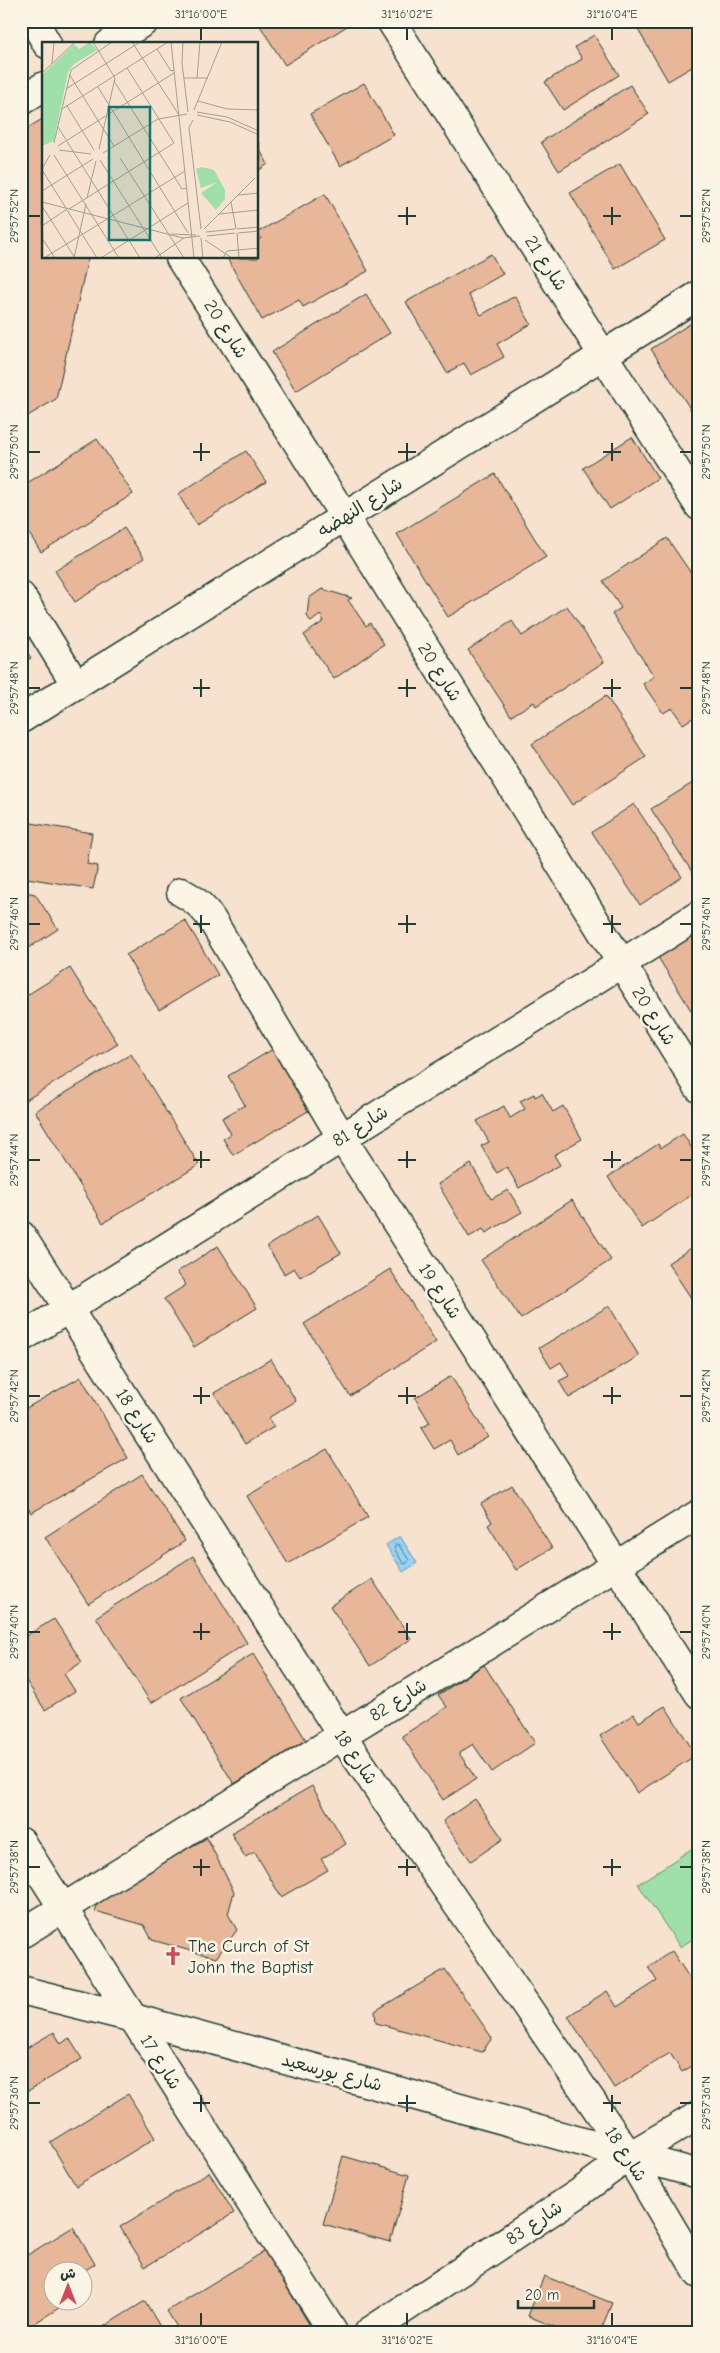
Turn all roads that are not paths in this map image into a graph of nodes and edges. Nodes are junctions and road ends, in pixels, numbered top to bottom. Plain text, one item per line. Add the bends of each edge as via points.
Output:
1 (34, 21) edge
2 (145, 21) edge
3 (391, 21) edge
4 (46, 42) edge
5 (112, 42) edge
6 (42, 87) edge
7 (21, 101) edge
8 (181, 259) edge
9 (699, 295) edge
10 (603, 354) junction
11 (699, 506) edge
12 (344, 516) junction
13 (21, 596) edge
14 (76, 685) junction
15 (21, 719) edge
16 (181, 892) dead end
17 (699, 915) edge
18 (620, 964) junction
19 (699, 1088) edge
20 (342, 1138) junction
21 (21, 1235) edge
22 (68, 1309) junction
23 (21, 1338) edge
24 (699, 1514) edge
25 (616, 1565) junction
26 (699, 1694) edge
27 (342, 1736) junction
28 (21, 1842) edge
29 (63, 1908) junction
30 (21, 1934) edge
31 (21, 1990) edge
32 (133, 2018) junction
33 (699, 2115) edge
34 (628, 2156) junction
35 (699, 2174) edge
36 (699, 2274) edge
37 (332, 2332) edge
38 (369, 2332) edge

1 - 4 street
2 - 5 street
3 - 10 street, شارع 21
6 - 7 street
8 - 12 street, شارع 20
9 - 10 street, شارع النهضه
10 - 11 street, شارع 21
10 - 12 street, شارع النهضه
12 - 14 street, شارع النهضه
12 - 18 street, شارع 20
13 - 14 street
14 - 15 street, شارع النهضه
16 - 20 street, شارع 19 via 194,899 208,914
17 - 18 street, شارع 81
18 - 19 street, شارع 20
18 - 20 street, شارع 81
20 - 22 street, شارع 81
20 - 25 street, شارع 19
21 - 22 street, شارع 18
22 - 23 street, شارع 81
22 - 27 street, شارع 18
24 - 25 street, شارع 82
25 - 26 street, شارع 19
25 - 27 street, شارع 82
27 - 29 street, شارع 82
27 - 34 street, شارع 18
28 - 29 street, شارع 17
29 - 30 street, شارع 82
29 - 32 street, شارع 17
31 - 32 street, شارع بورسعيد
32 - 34 street, شارع بورسعيد
32 - 37 street, شارع 17
33 - 34 street, شارع 83
34 - 35 street, شارع بورسعيد
34 - 36 street, شارع 18
34 - 38 street, شارع 83 via 579,2193

